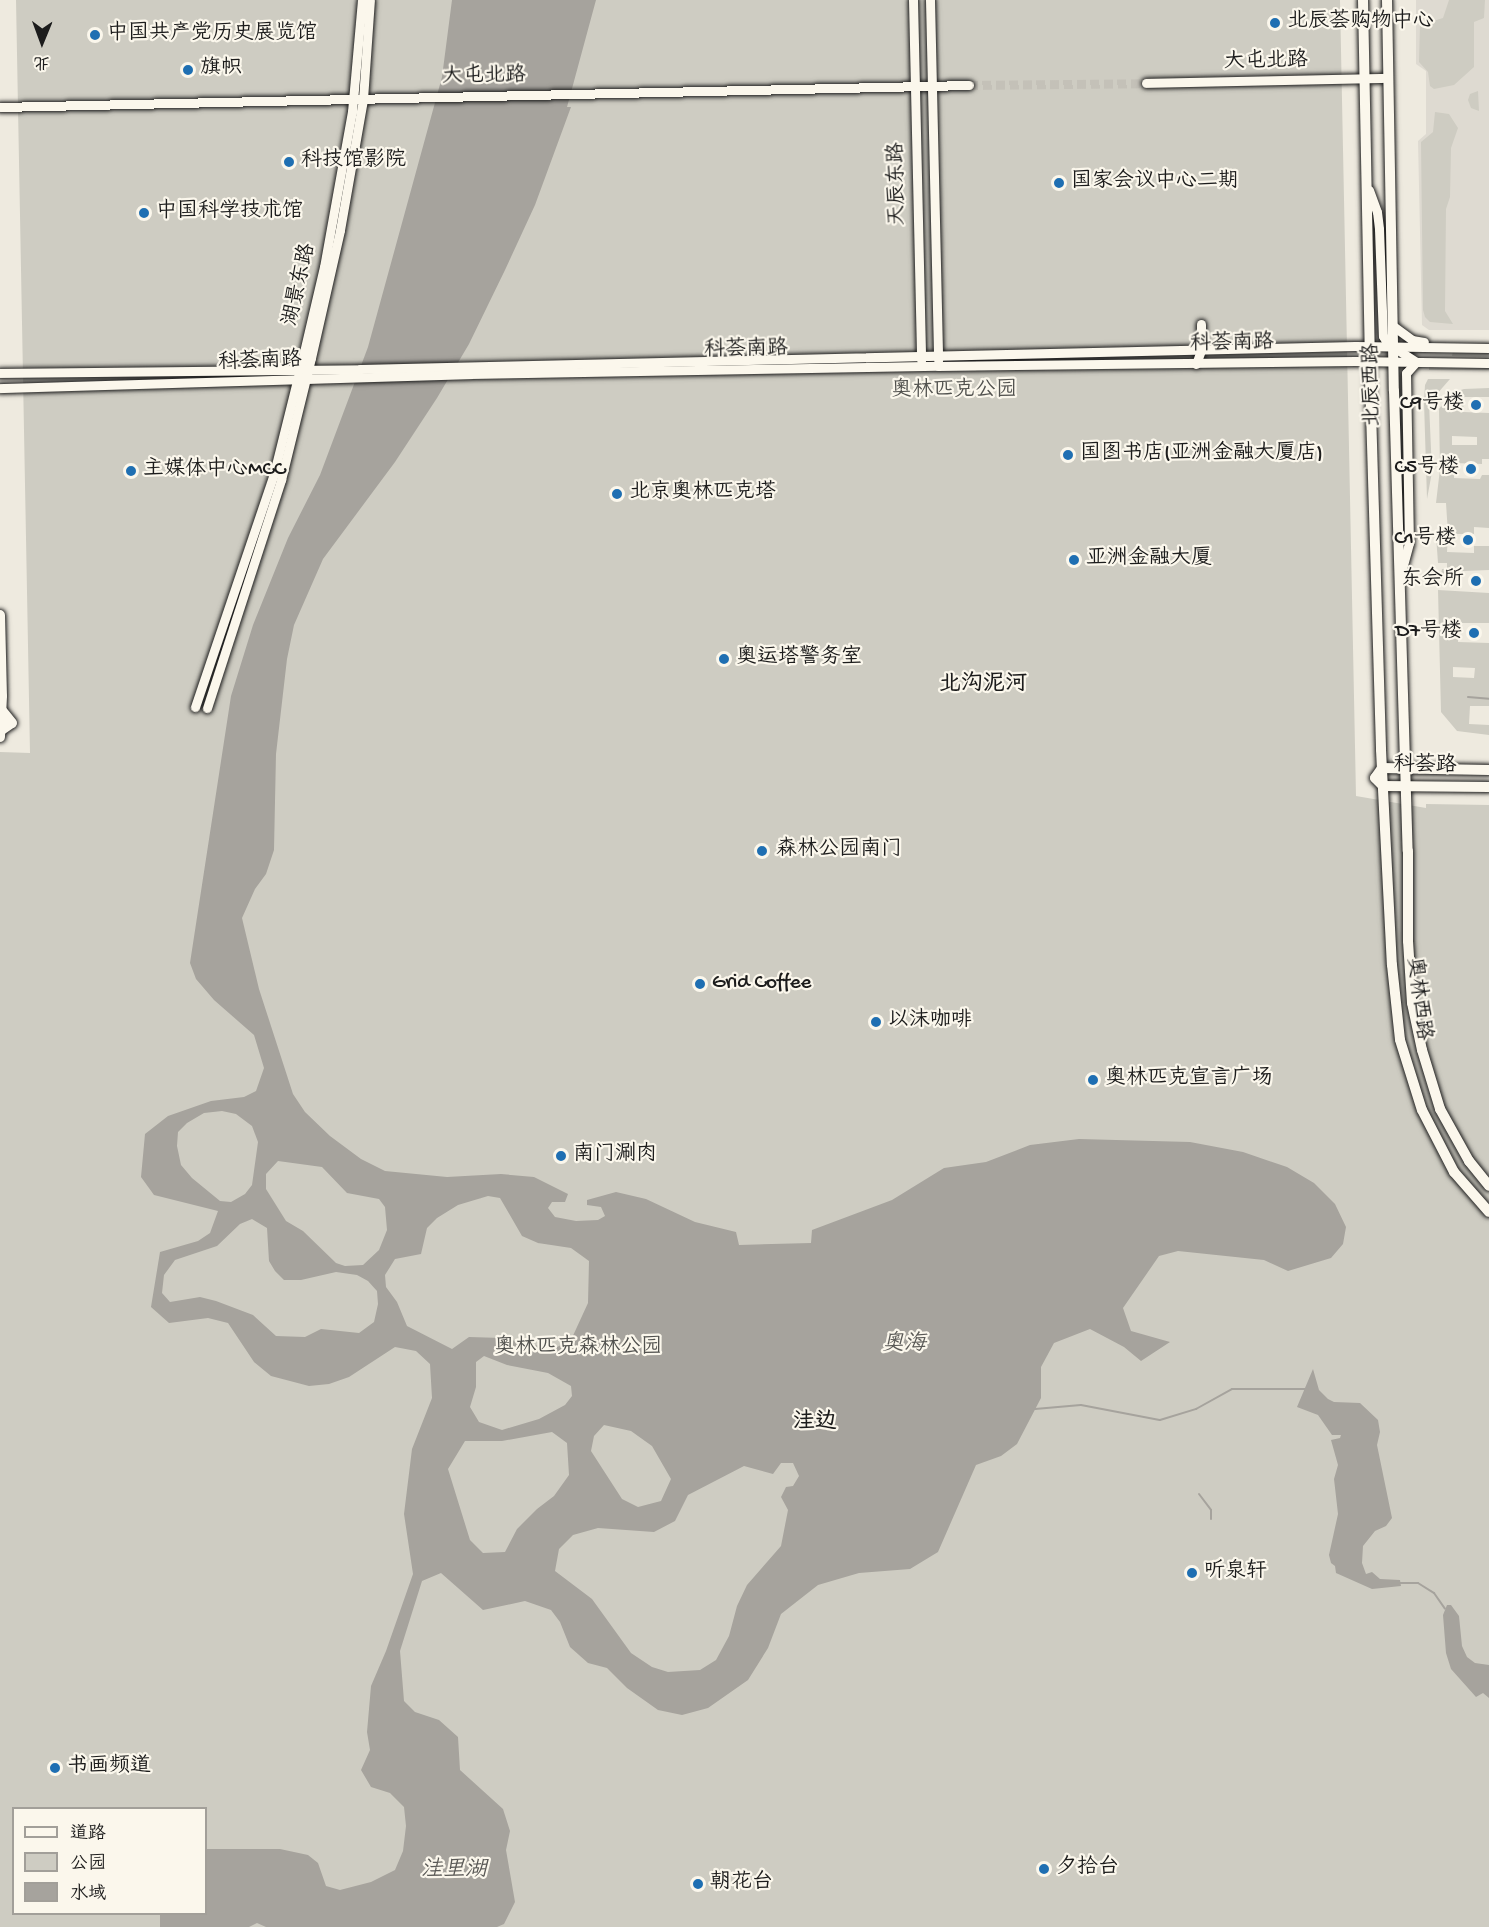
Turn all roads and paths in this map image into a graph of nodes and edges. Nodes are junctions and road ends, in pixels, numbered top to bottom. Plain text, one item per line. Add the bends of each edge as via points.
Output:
1 (362, 0) edge
2 (370, 0) edge
3 (913, 0) edge
4 (930, 0) edge
5 (1363, 0) edge
6 (1387, 0) edge
7 (1387, 78) junction
8 (1364, 79) junction
9 (1146, 83) tunnel mouth
10 (969, 85) tunnel mouth
11 (915, 86) junction
12 (932, 86) junction
13 (358, 99) junction
14 (0, 106) edge
15 (1366, 183) junction
16 (1201, 324) dead end
17 (1392, 326) junction
18 (1369, 345) junction
19 (1355, 346) junction
20 (1393, 346) junction
21 (1489, 346) edge
22 (1449, 347) junction
23 (1201, 350) junction
24 (938, 355) junction
25 (921, 356) junction
26 (1370, 361) junction
27 (1393, 362) junction
28 (1416, 362) junction
29 (1448, 363) junction
30 (1489, 363) edge
31 (1196, 364) junction
32 (1208, 364) junction
33 (921, 366) junction
34 (938, 366) junction
35 (304, 369) junction
36 (0, 373) edge
37 (360, 374) junction
38 (301, 380) junction
39 (0, 388) edge
40 (1394, 391) junction
41 (1399, 581) junction
42 (0, 615) edge
43 (207, 673) junction
44 (218, 677) junction
45 (195, 707) dead end
46 (1, 708) edge
47 (207, 708) dead end
48 (0, 731) edge
49 (0, 737) edge
50 (1382, 768) junction
51 (1404, 768) junction
52 (1489, 770) edge
53 (1383, 786) junction
54 (1404, 787) junction
55 (1489, 787) edge
56 (1489, 1186) edge
57 (1489, 1212) edge

1 - 13 street, 湖景东路
2 - 13 street, 湖景东路
3 - 11 street, 天辰东路
4 - 12 street, 天辰东路
5 - 8 main road, 北辰西路
6 - 7 main road, 北辰西路
7 - 8 street, 大屯北路
7 - 17 main road, 北辰西路
8 - 9 street, 大屯北路
8 - 15 main road, 北辰西路
10 - 12 street, 大屯北路
11 - 12 street, 大屯北路
11 - 13 street, 大屯北路
11 - 25 street, 天辰东路
12 - 24 street, 天辰东路
13 - 14 street, 大屯北路
13 - 35 street, 湖景东路 via 340,230
15 - 18 main road, 北辰西路
15 - 28 street via 1379,229 1383,336 1387,343
16 - 23 street
17 - 20 main road, 北辰西路
17 - 21 street via 1418,342
18 - 19 street, 科荟南路
18 - 20 street, 科荟南路
18 - 26 main road, 北辰西路
19 - 23 street, 科荟南路
19 - 40 street via 1380,353 1386,359
20 - 22 street, 科荟南路
20 - 27 main road, 北辰西路
21 - 22 street, 科荟南路
22 - 29 street via 1444,355
23 - 24 street, 科荟南路
23 - 31 street
23 - 32 street
24 - 25 street, 科荟南路
24 - 34 street, 天辰东路
25 - 33 street, 天辰东路
25 - 37 street, 科荟南路 via 458,365
26 - 27 street, 科荟南路
26 - 32 street, 科荟南路
26 - 50 main road, 北辰西路
27 - 28 street, 科荟南路
27 - 40 main road, 北辰西路
28 - 29 street, 科荟南路
28 - 41 street via 1406,373 1409,543
29 - 30 street, 科荟南路
31 - 32 street, 科荟南路
31 - 34 street, 科荟南路
33 - 34 street, 科荟南路
33 - 37 street, 科荟南路
35 - 36 street, 科荟南路
35 - 37 street, 科荟南路
35 - 38 street, 湖景东路
37 - 38 street, 科荟南路
38 - 39 street, 科荟南路
38 - 43 street, 湖景东路
38 - 44 street, 湖景东路 via 280,480
40 - 41 main road, 北辰西路
41 - 51 main road, 北辰西路
42 - 46 main road
43 - 44 street via 211,678
43 - 45 street, 湖景东路
44 - 47 street, 湖景东路
46 - 48 main road via 12,723
48 - 49 main road
50 - 51 main road, 科荟路
50 - 53 main road, 奥林西路
51 - 52 main road, 科荟路
51 - 54 main road, 奥林西路
53 - 54 main road, 科荟路
53 - 57 main road, 奥林西路 via 1400,1040 1422,1110 1454,1172
54 - 55 main road, 科荟路
54 - 56 main road, 奥林西路 via 1408,941 1412,1003 1420,1041 1440,1109 1469,1161

